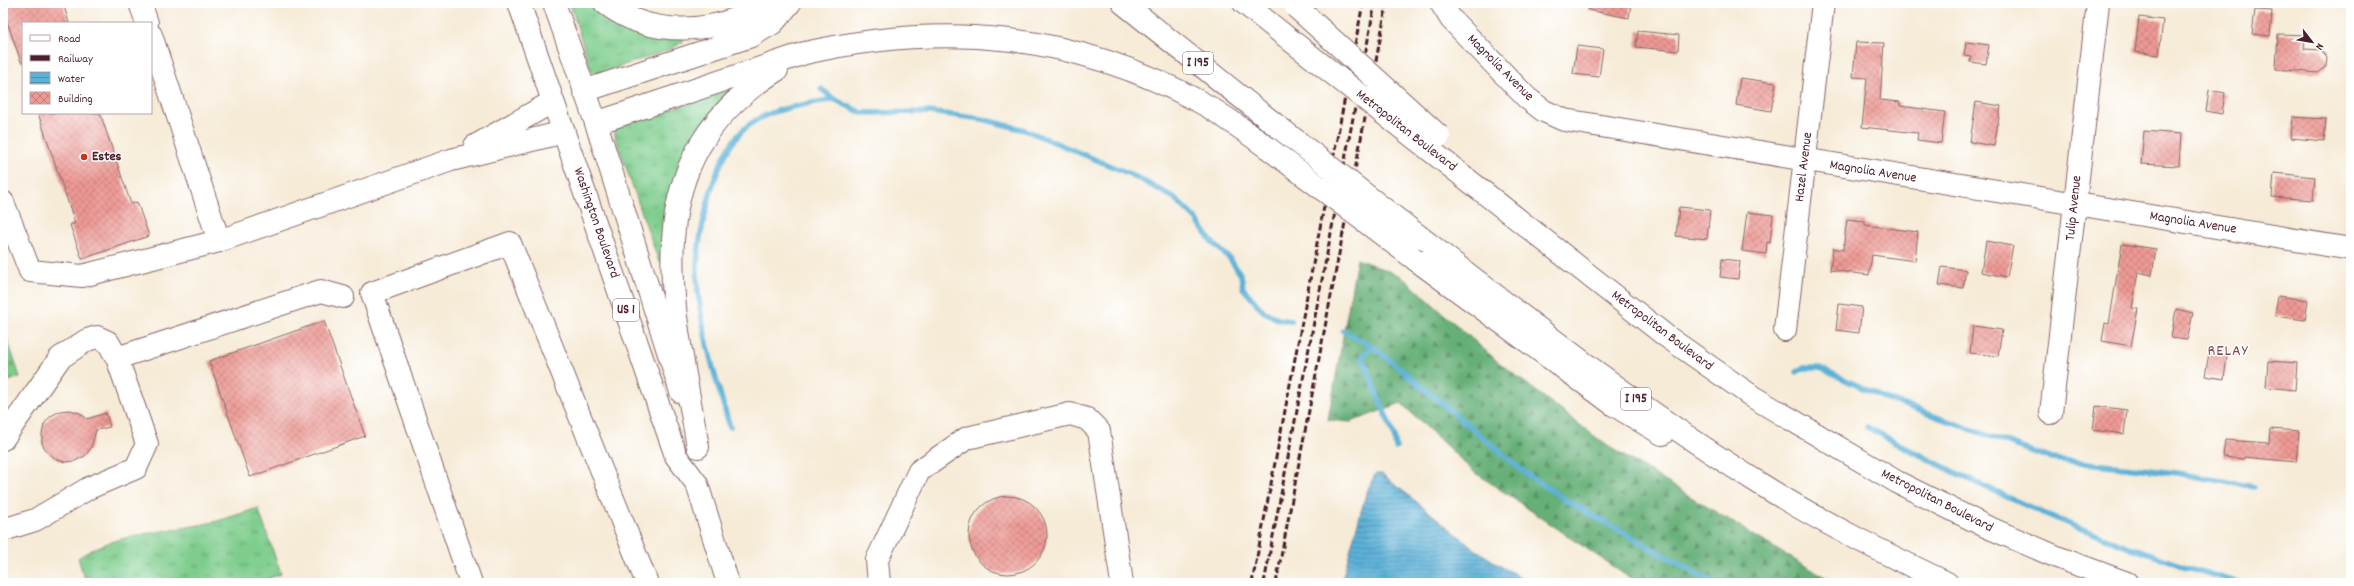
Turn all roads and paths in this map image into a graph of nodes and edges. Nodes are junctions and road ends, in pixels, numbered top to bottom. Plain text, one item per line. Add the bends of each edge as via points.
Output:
1 (140, 3) edge
2 (518, 3) edge
3 (554, 3) edge
4 (605, 3) edge
5 (766, 3) edge
6 (790, 3) edge
7 (1123, 3) edge
8 (1244, 3) edge
9 (1441, 3) edge
10 (1823, 3) edge
11 (2098, 3) edge
12 (1294, 5) edge
13 (147, 22) edge
14 (152, 38) edge
15 (805, 53) junction
16 (584, 91) junction
17 (552, 102) junction
18 (596, 123) junction
19 (564, 132) junction
20 (1437, 145) junction
21 (451, 160) junction
22 (1805, 161) junction
23 (3, 202) edge
24 (2075, 204) junction
25 (219, 241) junction
26 (2351, 249) edge
27 (343, 296) dead end
28 (1785, 330) dead end
29 (117, 358) junction
30 (2051, 413) dead end
31 (3, 439) edge
32 (698, 447) junction
33 (697, 484) junction
34 (3, 530) edge
35 (1863, 542) junction
36 (471, 583) edge
37 (647, 583) edge
38 (728, 583) edge
39 (879, 583) edge
40 (1122, 583) edge
41 (1947, 583) edge
42 (2127, 583) edge

1 - 13 main road
2 - 17 main road, Washington Boulevard / US 1
3 - 16 main road, Washington Boulevard / US 1
4 - 5 main road via 638,20 666,28 692,30 739,18
6 - 16 main road via 773,22 751,36
7 - 35 main road, I 195, bridge via 1525,318 1693,440 1762,486
8 - 20 main road, Metropolitan Boulevard, bridge via 1289,39
9 - 22 main road, Magnolia Avenue via 1451,19 1527,98 1544,111 1564,120
10 - 22 main road, Hazel Avenue
11 - 24 main road, Tulip Avenue
12 - 20 main road, bridge
14 - 25 main road
15 - 18 main road
15 - 32 main road via 755,84 728,108 707,132 691,161 679,192 673,223 674,306
15 - 35 main road, bridge via 884,38 925,35 984,37 1036,43 1084,54 1170,87 1201,103 1268,148 1416,260 1614,404 1686,450 1760,491
16 - 17 main road
16 - 18 main road, Washington Boulevard / US 1
17 - 19 main road, Washington Boulevard / US 1
17 - 21 main road
18 - 19 main road
18 - 32 main road, Washington Boulevard / US 1
19 - 21 main road
19 - 33 main road, Washington Boulevard / US 1 via 676,456
20 - 42 main road, Metropolitan Boulevard via 1600,283 1666,336 1731,382 1897,482 1985,526 2056,557
21 - 25 main road
22 - 24 main road, Magnolia Avenue
22 - 28 main road, Hazel Avenue
23 - 25 main road via 30,272 82,276
24 - 26 main road, Magnolia Avenue
24 - 30 main road, Tulip Avenue
27 - 29 main road via 321,292
29 - 31 main road via 108,342 97,336 60,358
29 - 34 main road via 146,444 136,468 89,488 35,520
32 - 33 main road, Washington Boulevard / US 1
33 - 38 main road, Washington Boulevard / US 1
35 - 41 main road, I 195
36 - 37 main road via 372,293 510,243
39 - 40 main road via 877,560 920,471 967,438 1070,414 1087,419 1099,431

